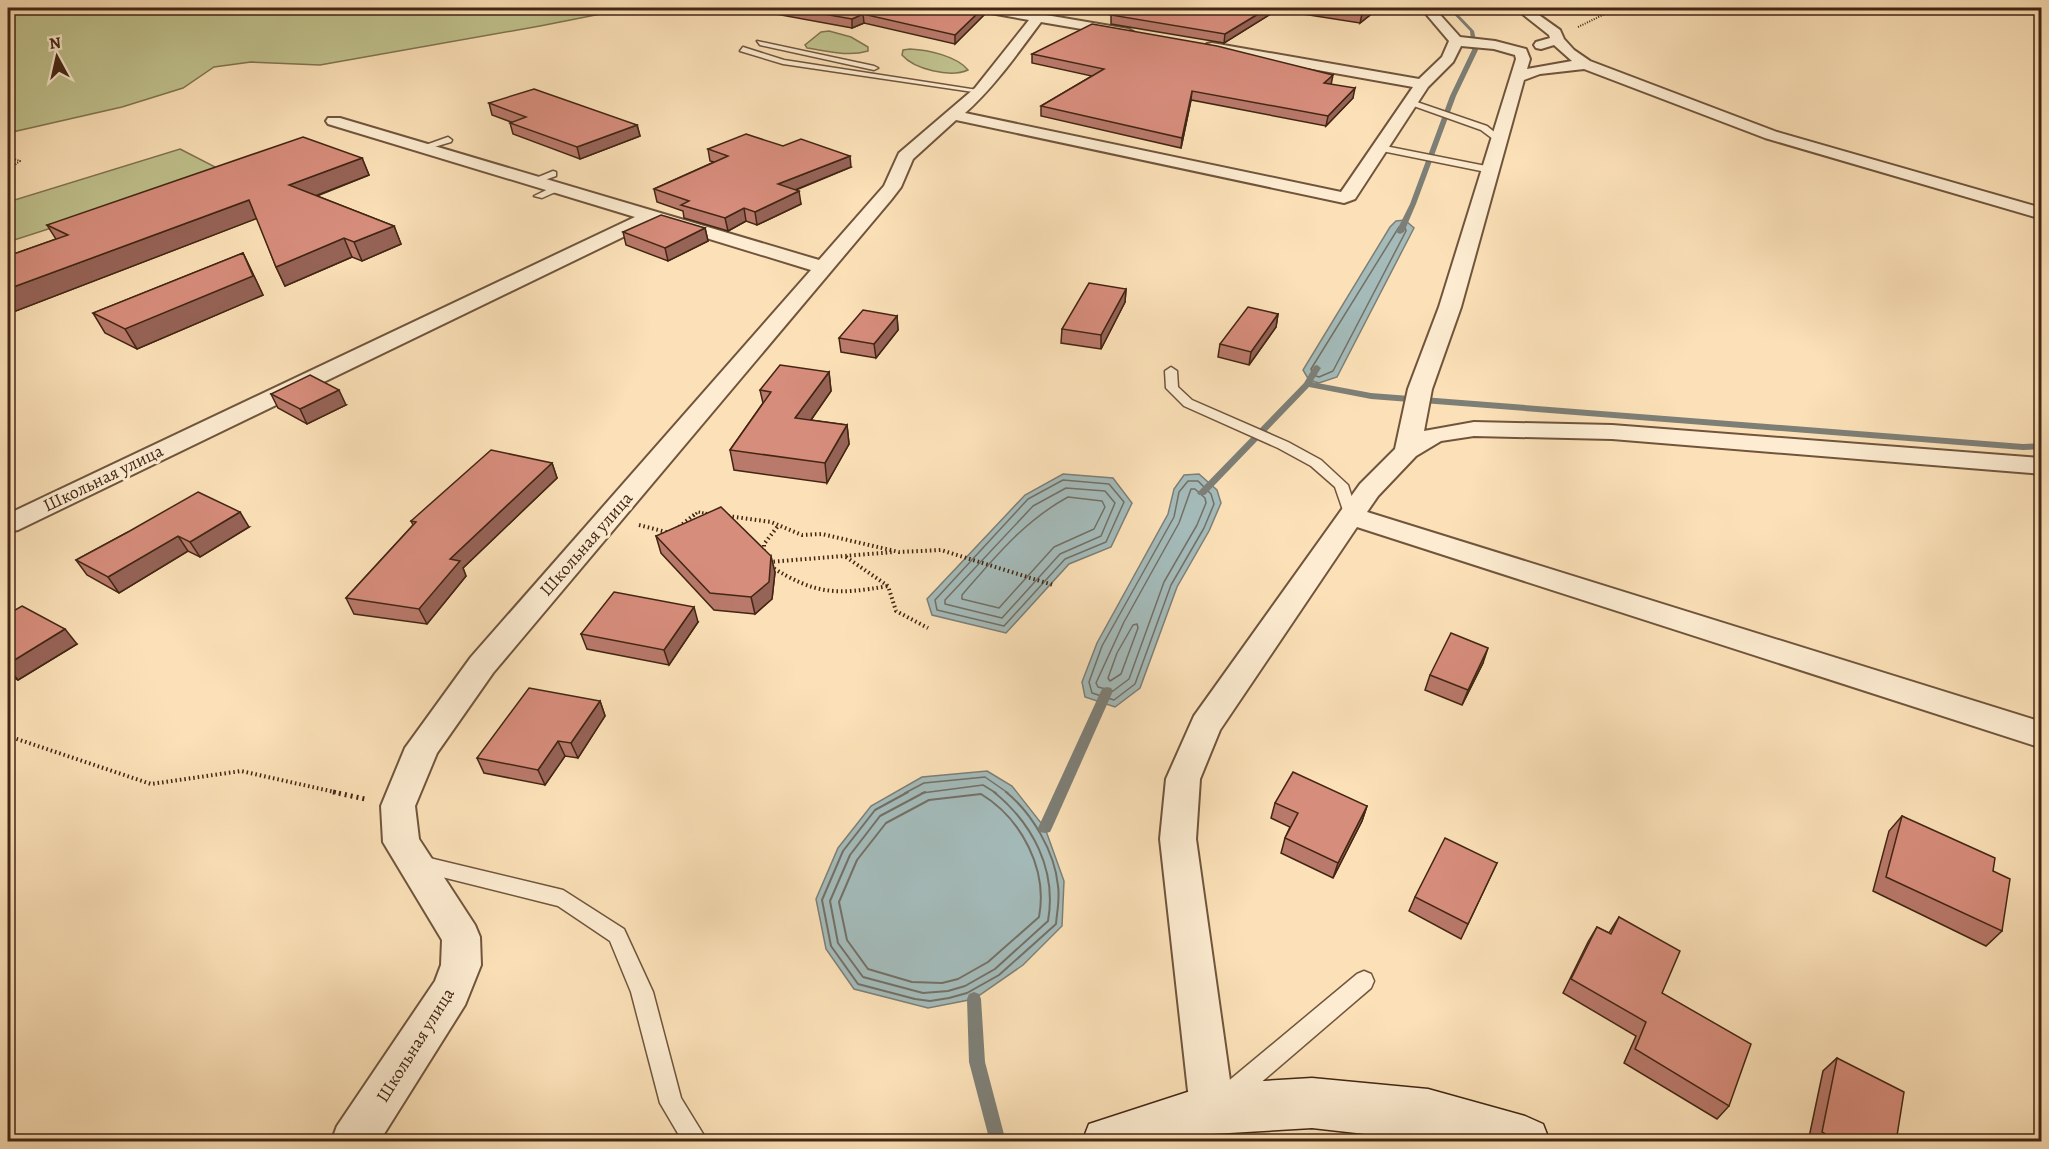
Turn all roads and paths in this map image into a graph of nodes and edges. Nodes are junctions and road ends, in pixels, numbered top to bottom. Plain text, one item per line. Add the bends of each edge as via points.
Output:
1 (986, 8) edge
2 (1427, 8) edge
3 (1521, 8) edge
4 (1617, 8) edge
5 (1040, 12) edge
6 (1142, 35) edge
7 (1557, 40) junction
8 (1456, 41) junction
9 (760, 43) dead end
10 (1200, 45) edge
11 (744, 49) dead end
12 (1521, 52) junction
13 (1585, 64) junction
14 (1518, 77) junction
15 (932, 83) junction
16 (1422, 84) junction
17 (980, 92) junction
18 (1411, 102) junction
19 (954, 115) junction
20 (334, 121) dead end
21 (448, 140) dead end
22 (1500, 140) junction
23 (424, 147) junction
24 (1380, 148) junction
25 (8, 156) edge
26 (8, 170) edge
27 (1491, 170) junction
28 (2042, 214) edge
29 (654, 215) junction
30 (823, 267) junction
31 (1171, 371) dead end
32 (1407, 451) junction
33 (2042, 466) edge
34 (1351, 516) junction
35 (8, 524) edge
36 (638, 525) dead end
37 (778, 526) junction
38 (899, 552) junction
39 (764, 553) edge
40 (845, 557) junction
41 (1053, 585) dead end
42 (888, 586) junction
43 (928, 628) dead end
44 (2042, 735) edge
45 (8, 736) edge
46 (398, 806) junction
47 (414, 862) junction
48 (1364, 981) dead end
49 (1212, 1109) junction
50 (353, 1142) edge
51 (697, 1142) edge
52 (1107, 1142) edge
53 (1525, 1142) edge

1 - 5 street
2 - 8 street
3 - 7 street via 1555,33
4 - 7 path
5 - 6 street
5 - 17 street, Школьная улица
7 - 12 street
7 - 13 street
8 - 12 street
8 - 16 street via 1448,59
9 - 15 lane
10 - 16 street
11 - 15 lane via 794,64
12 - 14 street
13 - 14 street via 1538,70
13 - 28 street via 1771,135
14 - 22 street
15 - 17 lane
16 - 18 street
17 - 19 street, Школьная улица
18 - 22 lane via 1484,128
18 - 24 street
19 - 24 street via 1335,198 1349,195
19 - 30 street, Школьная улица via 905,157 892,188
20 - 23 street
21 - 23 lane
22 - 27 street
23 - 29 street
24 - 27 lane
25 - 26 path via 20,160
27 - 32 street via 1419,389
29 - 30 street
29 - 35 street, Школьная улица
30 - 46 street, Школьная улица via 482,665 422,748
31 - 34 lane via 1172,388 1188,403 1316,463 1341,485
32 - 33 street via 1434,435 1474,429 1612,432
32 - 34 street
34 - 44 street
34 - 49 street via 1206,725 1183,779 1178,839
36 - 37 path via 672,533 698,512
37 - 38 path via 802,535 822,534
37 - 39 path via 764,544
38 - 40 path
38 - 41 path via 941,550
40 - 42 path
40 - 42 path via 764,562 806,587 841,594
42 - 43 path via 896,611
45 - 46 path via 151,784 241,771
46 - 47 street, Школьная улица via 401,842
47 - 50 street, Школьная улица via 461,938 461,965 451,992
47 - 51 lane via 563,899 617,935 642,992 672,1103
48 - 49 lane
49 - 52 street
49 - 53 street via 1312,1103 1428,1114

